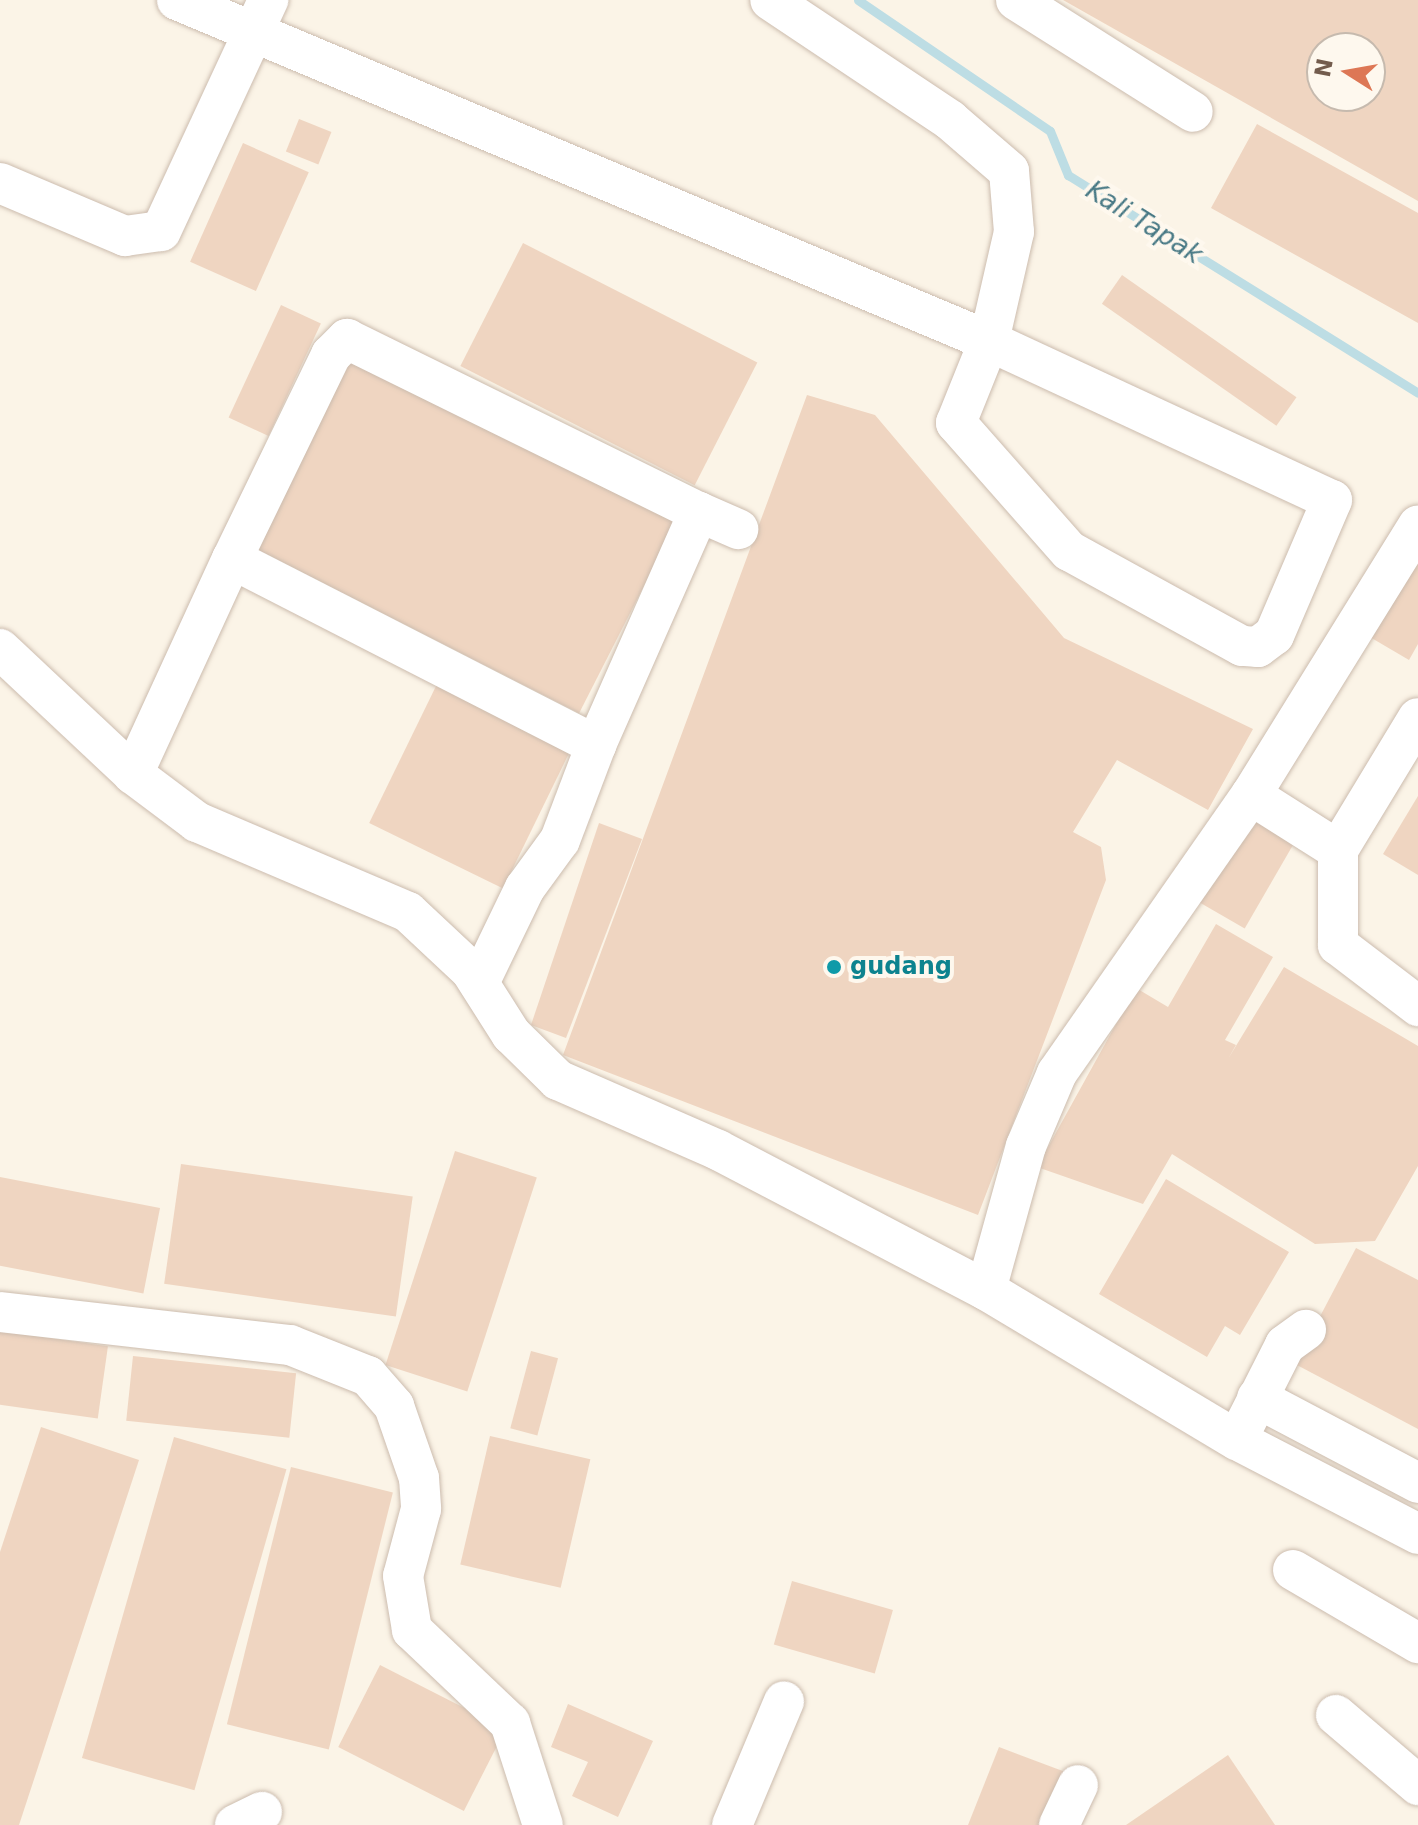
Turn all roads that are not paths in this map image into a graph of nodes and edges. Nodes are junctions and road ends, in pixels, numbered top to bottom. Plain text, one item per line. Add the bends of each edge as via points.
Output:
1 (177, 0) edge
2 (770, 0) edge
3 (1016, 0) edge
4 (261, 16) edge
5 (1193, 112) dead end
6 (0, 183) edge
7 (989, 341) junction
8 (699, 512) junction
9 (1418, 526) edge
10 (738, 529) dead end
11 (232, 559) junction
12 (0, 649) edge
13 (1418, 718) edge
14 (596, 745) junction
15 (133, 774) junction
16 (1251, 795) junction
17 (1338, 850) junction
18 (479, 983) junction
19 (1418, 1006) edge
20 (986, 1290) junction
21 (0, 1312) edge
22 (1306, 1330) dead end
23 (1257, 1398) junction
24 (1237, 1440) junction
25 (1418, 1483) edge
26 (1418, 1534) edge
27 (1293, 1570) dead end
28 (1418, 1643) edge
29 (784, 1701) dead end
30 (1336, 1715) dead end
31 (1078, 1785) dead end
32 (1418, 1785) edge
33 (543, 1825) edge
34 (732, 1825) edge
35 (1059, 1825) edge

1 - 4 lane
2 - 7 lane via 950,120 1009,171 1014,232
3 - 5 lane
4 - 6 lane via 161,231 125,236
4 - 7 lane
7 - 7 lane via 956,423 1042,528 1069,551 1242,646 1258,647 1274,635 1332,500
8 - 10 lane
8 - 11 lane via 347,339 331,355
8 - 14 lane
9 - 16 lane
11 - 14 lane
11 - 15 lane
12 - 15 lane
13 - 17 lane
14 - 18 lane via 560,840 525,888
15 - 18 lane via 197,822 408,912
16 - 17 lane
16 - 20 lane via 1057,1073 1026,1146
17 - 19 lane via 1338,945
18 - 20 lane via 511,1034 558,1080 718,1150
20 - 24 lane
21 - 33 lane via 290,1345 368,1376 394,1406 419,1478 421,1509 403,1576 412,1630 510,1723
22 - 23 lane via 1285,1345
23 - 24 lane
23 - 25 lane
24 - 26 lane
27 - 28 lane
29 - 34 lane
30 - 32 lane
31 - 35 lane

